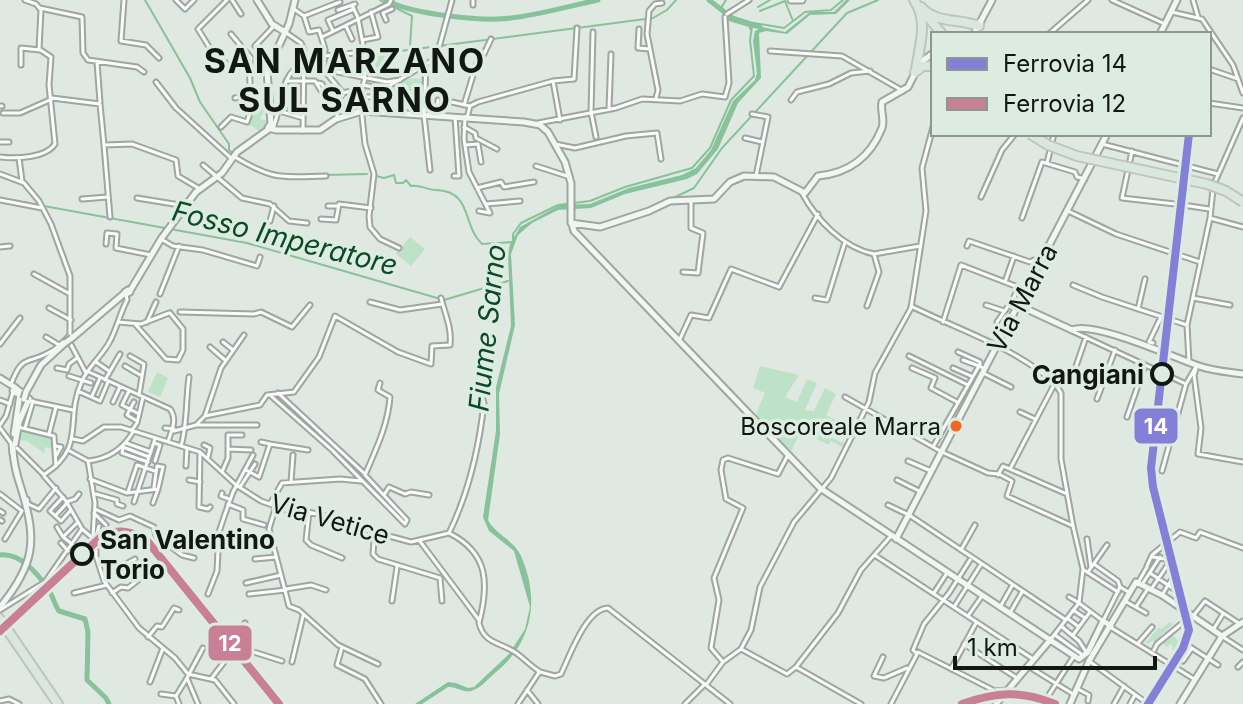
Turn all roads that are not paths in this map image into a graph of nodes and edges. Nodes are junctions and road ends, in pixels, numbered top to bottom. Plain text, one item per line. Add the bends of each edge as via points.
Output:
1 (25, 0) edge
2 (124, 0) edge
3 (176, 0) edge
4 (194, 0) edge
5 (230, 0) edge
6 (257, 0) edge
7 (295, 0) edge
8 (390, 0) edge
9 (452, 0) edge
10 (749, 0) edge
11 (791, 0) edge
12 (802, 0) edge
13 (992, 0) edge
14 (1087, 0) edge
15 (1112, 0) edge
16 (1177, 0) edge
17 (1193, 0) edge
18 (915, 1) edge
19 (340, 2) dead end
20 (662, 3) dead end
21 (354, 6) junction
22 (380, 7) junction
23 (40, 8) junction
24 (292, 8) junction
25 (392, 9) dead end
26 (338, 10) dead end
27 (371, 12) junction
28 (1172, 12) junction
29 (383, 13) junction
30 (241, 14) dead end
31 (304, 16) junction
32 (1198, 17) junction
33 (358, 18) junction
34 (386, 20) dead end
35 (1165, 24) junction
36 (274, 26) junction
37 (346, 26) junction
38 (285, 27) junction
39 (975, 27) edge
40 (577, 28) dead end
41 (639, 29) dead end
42 (333, 31) junction
43 (593, 32) dead end
44 (945, 32) edge
45 (1051, 32) edge
46 (1161, 32) edge
47 (1209, 32) edge
48 (231, 34) dead end
49 (1211, 34) edge
50 (322, 37) junction
51 (352, 39) dead end
52 (491, 39) dead end
53 (362, 40) junction
54 (255, 46) dead end
55 (649, 49) junction
56 (40, 50) junction
57 (770, 51) dead end
58 (364, 52) junction
59 (611, 54) dead end
60 (324, 56) junction
61 (159, 58) dead end
62 (929, 59) edge
63 (97, 62) junction
64 (304, 63) junction
65 (426, 64) junction
66 (21, 65) dead end
67 (228, 65) dead end
68 (324, 69) junction
69 (1211, 70) edge
70 (870, 71) junction
71 (144, 72) dead end
72 (915, 74) junction
73 (365, 76) junction
74 (1238, 79) junction
75 (400, 80) junction
76 (286, 81) junction
77 (553, 81) junction
78 (156, 82) dead end
79 (304, 82) junction
80 (318, 83) dead end
81 (363, 85) junction
82 (384, 89) junction
83 (267, 91) junction
84 (903, 91) junction
85 (343, 93) junction
86 (1243, 93) edge
87 (251, 94) junction
88 (360, 97) junction
89 (52, 98) junction
90 (235, 98) dead end
91 (656, 98) junction
92 (347, 100) dead end
93 (438, 100) dead end
94 (791, 100) dead end
95 (447, 101) dead end
96 (1211, 103) edge
97 (100, 104) junction
98 (281, 105) junction
99 (464, 105) junction
100 (470, 106) junction
101 (303, 107) junction
102 (1243, 108) edge
103 (609, 109) junction
104 (279, 111) junction
105 (362, 111) junction
106 (591, 112) junction
107 (3, 113) dead end
108 (424, 115) junction
109 (752, 115) dead end
110 (436, 116) junction
111 (455, 117) junction
112 (303, 118) junction
113 (466, 118) junction
114 (1243, 118) edge
115 (337, 119) junction
116 (560, 120) junction
117 (534, 123) junction
118 (221, 127) dead end
119 (271, 127) junction
120 (464, 127) junction
121 (303, 131) junction
122 (931, 134) edge
123 (1013, 136) edge
124 (1033, 136) edge
125 (1054, 136) edge
126 (1106, 136) edge
127 (596, 137) dead end
128 (745, 138) dead end
129 (0, 142) edge
130 (9, 142) dead end
131 (762, 142) junction
132 (555, 144) junction
133 (1102, 144) junction
134 (104, 145) junction
135 (465, 145) junction
136 (497, 149) dead end
137 (1132, 151) junction
138 (234, 156) junction
139 (0, 157) edge
140 (19, 158) junction
141 (661, 159) dead end
142 (481, 162) dead end
143 (1047, 163) junction
144 (203, 165) dead end
145 (536, 166) dead end
146 (430, 170) dead end
147 (0, 174) edge
148 (1218, 174) junction
149 (218, 176) junction
150 (326, 176) dead end
151 (454, 176) dead end
152 (756, 176) junction
153 (570, 177) junction
154 (1085, 179) junction
155 (22, 181) junction
156 (534, 182) dead end
157 (477, 188) junction
158 (200, 189) junction
159 (802, 193) junction
160 (108, 197) junction
161 (981, 197) dead end
162 (137, 198) dead end
163 (82, 199) dead end
164 (0, 200) edge
165 (520, 201) dead end
166 (691, 201) junction
167 (1243, 202) edge
168 (486, 204) junction
169 (1175, 204) dead end
170 (1183, 205) dead end
171 (186, 206) junction
172 (274, 206) junction
173 (328, 206) dead end
174 (338, 206) junction
175 (42, 207) junction
176 (371, 208) junction
177 (1209, 209) junction
178 (479, 211) dead end
179 (1068, 211) junction
180 (818, 214) junction
181 (110, 217) dead end
182 (1022, 218) dead end
183 (1210, 218) junction
184 (321, 219) dead end
185 (270, 221) dead end
186 (307, 223) dead end
187 (571, 223) junction
188 (1243, 227) edge
189 (161, 239) junction
190 (845, 242) junction
191 (106, 244) dead end
192 (10, 246) dead end
193 (179, 246) junction
194 (920, 246) junction
195 (967, 246) dead end
196 (0, 247) edge
197 (399, 248) dead end
198 (874, 254) junction
199 (151, 255) junction
200 (1014, 256) junction
201 (260, 257) dead end
202 (1200, 262) junction
203 (1041, 263) junction
204 (683, 272) dead end
205 (34, 274) dead end
206 (1145, 279) dead end
207 (1005, 282) junction
208 (1073, 285) dead end
209 (70, 294) junction
210 (127, 294) junction
211 (160, 294) dead end
212 (815, 298) dead end
213 (1193, 298) junction
214 (156, 302) dead end
215 (370, 302) dead end
216 (1016, 304) junction
217 (310, 305) dead end
218 (986, 305) dead end
219 (1230, 305) dead end
220 (867, 306) dead end
221 (911, 306) junction
222 (49, 308) dead end
223 (1138, 309) junction
224 (1004, 311) junction
225 (180, 312) dead end
226 (1161, 317) junction
227 (20, 318) dead end
228 (72, 320) junction
229 (118, 322) junction
230 (147, 322) junction
231 (943, 322) junction
232 (997, 322) dead end
233 (135, 324) junction
234 (1187, 325) junction
235 (1072, 330) junction
236 (244, 335) dead end
237 (46, 337) dead end
238 (1086, 337) junction
239 (66, 341) junction
240 (679, 341) junction
241 (223, 342) dead end
242 (0, 344) edge
243 (998, 344) junction
244 (1152, 346) junction
245 (210, 347) dead end
246 (233, 350) junction
247 (1115, 350) junction
248 (958, 352) dead end
249 (120, 354) dead end
250 (130, 356) dead end
251 (909, 356) dead end
252 (77, 358) junction
253 (225, 360) junction
254 (963, 360) dead end
255 (96, 362) junction
256 (1189, 362) junction
257 (1145, 365) junction
258 (1197, 365) junction
259 (125, 366) dead end
260 (57, 368) dead end
261 (912, 368) dead end
262 (953, 368) dead end
263 (982, 369) junction
264 (109, 371) junction
265 (87, 373) junction
266 (1243, 374) edge
267 (1073, 375) dead end
268 (69, 376) dead end
269 (142, 376) junction
270 (971, 376) junction
271 (189, 377) dead end
272 (0, 378) edge
273 (83, 380) junction
274 (104, 380) junction
275 (91, 383) dead end
276 (380, 383) dead end
277 (1055, 383) junction
278 (966, 384) junction
279 (1186, 384) junction
280 (120, 387) junction
281 (1011, 387) dead end
282 (78, 391) junction
283 (129, 391) junction
284 (278, 393) junction
285 (21, 394) junction
286 (141, 396) junction
287 (267, 396) junction
288 (91, 397) junction
289 (125, 397) junction
290 (482, 397) dead end
291 (845, 397) dead end
292 (1097, 399) dead end
293 (0, 400) edge
294 (113, 402) dead end
295 (134, 402) junction
296 (957, 402) junction
297 (10, 404) junction
298 (141, 405) junction
299 (56, 407) junction
300 (866, 409) junction
301 (73, 410) junction
302 (130, 410) junction
303 (1020, 412) dead end
304 (139, 414) junction
305 (205, 416) junction
306 (1127, 417) dead end
307 (1036, 419) junction
308 (137, 421) junction
309 (196, 425) junction
310 (257, 425) dead end
311 (0, 426) edge
312 (21, 427) junction
313 (185, 427) junction
314 (165, 428) dead end
315 (173, 431) junction
316 (132, 432) junction
317 (49, 434) junction
318 (242, 435) dead end
319 (184, 438) junction
320 (73, 439) junction
321 (155, 441) junction
322 (261, 442) dead end
323 (169, 444) junction
324 (270, 444) junction
325 (204, 445) dead end
326 (124, 446) junction
327 (181, 446) junction
328 (933, 447) junction
329 (187, 448) junction
330 (15, 449) junction
331 (228, 449) junction
332 (68, 450) junction
333 (308, 450) dead end
334 (200, 452) junction
335 (942, 452) junction
336 (293, 455) dead end
337 (790, 456) junction
338 (208, 457) junction
339 (148, 460) junction
340 (88, 461) junction
341 (155, 461) dead end
342 (908, 461) dead end
343 (1243, 462) edge
344 (255, 464) dead end
345 (186, 466) dead end
346 (56, 467) junction
347 (1010, 469) junction
348 (156, 471) junction
349 (247, 471) junction
350 (931, 471) junction
351 (1162, 471) dead end
352 (222, 472) junction
353 (45, 474) junction
354 (261, 474) junction
355 (998, 475) junction
356 (364, 476) junction
357 (267, 477) dead end
358 (90, 479) junction
359 (189, 480) dead end
360 (897, 480) dead end
361 (200, 482) junction
362 (291, 482) junction
363 (238, 486) junction
364 (56, 488) junction
365 (156, 488) junction
366 (138, 490) junction
367 (821, 490) junction
368 (128, 492) junction
369 (921, 492) junction
370 (94, 493) junction
371 (222, 493) dead end
372 (0, 494) edge
373 (79, 494) dead end
374 (384, 495) junction
375 (429, 495) dead end
376 (1067, 495) junction
377 (63, 497) junction
378 (134, 502) dead end
379 (229, 502) junction
380 (67, 503) junction
381 (153, 503) dead end
382 (270, 504) junction
383 (888, 505) dead end
384 (123, 506) dead end
385 (276, 506) junction
386 (210, 507) dead end
387 (71, 510) junction
388 (95, 511) junction
389 (309, 512) junction
390 (909, 515) junction
391 (55, 516) junction
392 (78, 521) junction
393 (106, 525) dead end
394 (264, 525) dead end
395 (975, 525) dead end
396 (99, 526) dead end
397 (1073, 526) junction
398 (57, 527) dead end
399 (82, 529) junction
400 (364, 529) junction
401 (173, 531) dead end
402 (449, 533) junction
403 (63, 537) junction
404 (894, 538) junction
405 (5, 539) dead end
406 (95, 539) junction
407 (1087, 539) dead end
408 (418, 540) junction
409 (61, 543) dead end
410 (72, 544) junction
411 (1107, 545) dead end
412 (169, 546) junction
413 (1243, 548) edge
414 (68, 551) junction
415 (961, 551) junction
416 (875, 555) junction
417 (276, 557) junction
418 (1160, 557) junction
419 (194, 558) dead end
420 (342, 558) dead end
421 (971, 558) junction
422 (135, 559) dead end
423 (255, 559) dead end
424 (161, 562) dead end
425 (981, 564) junction
426 (1147, 566) junction
427 (397, 567) junction
428 (1089, 568) junction
429 (444, 572) junction
430 (947, 573) junction
431 (1150, 573) junction
432 (1175, 574) dead end
433 (282, 575) junction
434 (103, 577) junction
435 (440, 578) junction
436 (958, 579) junction
437 (1158, 579) junction
438 (246, 583) dead end
439 (107, 585) junction
440 (1146, 585) junction
441 (1168, 585) junction
442 (968, 586) junction
443 (1012, 586) junction
444 (286, 589) junction
445 (326, 590) dead end
446 (1119, 590) junction
447 (1022, 592) junction
448 (74, 593) dead end
449 (112, 593) junction
450 (1130, 593) junction
451 (1180, 593) dead end
452 (208, 594) dead end
453 (249, 594) dead end
454 (934, 594) junction
455 (1162, 595) junction
456 (983, 596) junction
457 (1069, 597) dead end
458 (944, 600) junction
459 (392, 601) dead end
460 (442, 601) dead end
461 (1125, 601) junction
462 (1079, 603) junction
463 (5, 605) edge
464 (954, 607) junction
465 (1000, 607) junction
466 (1136, 607) junction
467 (179, 610) dead end
468 (1073, 610) junction
469 (1185, 611) junction
470 (1090, 612) junction
471 (1010, 613) junction
472 (1146, 613) dead end
473 (1223, 614) dead end
474 (303, 616) junction
475 (968, 616) junction
476 (1194, 617) junction
477 (1085, 618) junction
478 (1067, 619) junction
479 (479, 620) junction
480 (1103, 621) junction
481 (0, 622) edge
482 (977, 622) junction
483 (245, 623) dead end
484 (1241, 623) edge
485 (1061, 626) junction
486 (1079, 627) junction
487 (1110, 627) junction
488 (1152, 627) dead end
489 (1213, 630) junction
490 (1073, 636) junction
491 (1222, 636) junction
492 (148, 637) junction
493 (1053, 637) junction
494 (1138, 643) junction
495 (964, 644) junction
496 (1187, 645) dead end
497 (235, 646) junction
498 (1095, 646) junction
499 (342, 647) junction
500 (163, 648) junction
501 (203, 648) dead end
502 (1192, 648) junction
503 (741, 649) junction
504 (1154, 650) dead end
505 (1243, 650) edge
506 (916, 653) junction
507 (1074, 656) junction
508 (883, 657) dead end
509 (1085, 658) junction
510 (1207, 658) junction
511 (1033, 659) junction
512 (282, 661) dead end
513 (1183, 661) dead end
514 (292, 662) dead end
515 (723, 662) junction
516 (1243, 662) edge
517 (378, 664) dead end
518 (1218, 665) dead end
519 (1028, 666) junction
520 (796, 667) junction
521 (1238, 667) dead end
522 (909, 668) junction
523 (951, 669) junction
524 (538, 672) junction
525 (187, 676) junction
526 (1017, 678) junction
527 (211, 679) junction
528 (1194, 679) junction
529 (150, 682) dead end
530 (1055, 682) junction
531 (706, 684) junction
532 (1124, 686) junction
533 (1008, 690) junction
534 (1075, 691) junction
535 (528, 693) junction
536 (161, 694) dead end
537 (1135, 695) junction
538 (176, 696) junction
539 (0, 701) edge
540 (1088, 701) dead end
541 (1071, 703) edge
542 (19, 704) edge
543 (57, 704) edge
544 (179, 704) edge
545 (198, 704) edge
546 (234, 704) edge
547 (381, 704) edge
548 (518, 704) edge
549 (538, 704) edge
550 (685, 704) edge
551 (730, 704) edge
552 (861, 704) edge
553 (891, 704) edge
554 (996, 704) edge
555 (1043, 704) edge
556 (1114, 704) edge
557 (1130, 704) edge
558 (1148, 704) edge
559 (1180, 704) edge

1 - 23 street
2 - 61 street via 121,41 146,45
3 - 4 street via 186,9
5 - 30 street
5 - 67 street via 198,29
6 - 36 main road
7 - 24 main road
8 - 22 street
9 - 65 street via 440,45
10 - 91 street via 726,16 727,95 702,94 674,102
11 - 12 main road
13 - 39 main road
14 - 45 street
15 - 35 street
16 - 28 main road
17 - 32 street
18 - 39 highway via 929,15
18 - 44 highway
18 - 62 highway
19 - 31 street
20 - 55 street via 652,6 648,18
21 - 26 street
21 - 33 street
21 - 42 street via 328,20
22 - 27 street
22 - 29 street
23 - 56 street
23 - 63 street via 82,17 83,54
24 - 31 street
24 - 38 main road
25 - 29 street
27 - 33 street
27 - 53 street via 378,37
28 - 32 street
28 - 35 main road
29 - 34 street
31 - 50 street via 309,32 319,30
32 - 47 street
33 - 37 street
33 - 53 street
35 - 46 main road
36 - 38 main road
36 - 54 street
37 - 42 street
37 - 51 street
38 - 64 street via 301,43
38 - 83 main road via 268,66
39 - 44 highway via 955,21
40 - 77 street via 574,79
41 - 55 street via 638,48
42 - 50 street
43 - 106 street
48 - 87 street via 251,58
49 - 74 street
50 - 60 street
52 - 99 street via 477,62
53 - 58 street
55 - 91 street
56 - 66 street via 21,48
56 - 89 street via 51,56
57 - 70 street via 842,56
58 - 60 street
58 - 73 street
59 - 103 street
60 - 68 street
62 - 72 highway
62 - 72 highway
63 - 71 street
63 - 97 street
64 - 68 street
64 - 76 street
64 - 79 street
65 - 75 street
65 - 108 street
68 - 73 street
68 - 85 street
69 - 74 street
70 - 84 street
70 - 94 street via 797,92
72 - 84 main road
73 - 75 street
73 - 81 street
74 - 86 street
75 - 82 street
76 - 79 street
76 - 98 street
77 - 100 street
77 - 116 street
78 - 138 street via 178,110
79 - 80 street
79 - 101 street
81 - 82 street
81 - 88 street
82 - 88 street
83 - 87 street
83 - 119 main road
84 - 159 main road via 882,102 881,128 857,164 818,176
85 - 88 street
85 - 92 street
85 - 115 street via 336,105
87 - 90 street
87 - 118 street via 247,122 231,117
88 - 105 street
89 - 97 street
89 - 107 street via 20,113
89 - 140 street via 54,147
91 - 103 street
93 - 110 street
95 - 99 street
96 - 102 street
97 - 134 street
98 - 101 street
98 - 104 street
99 - 100 street
100 - 113 street
101 - 112 street
103 - 106 street
104 - 112 street
104 - 119 street
105 - 108 main road
105 - 115 main road
105 - 176 street via 374,174
106 - 116 street
106 - 127 street
108 - 110 main road
108 - 146 street
109 - 131 street via 768,117
110 - 111 main road
111 - 113 main road
111 - 151 street via 459,176
112 - 121 street
113 - 117 main road
113 - 120 street
114 - 148 street
115 - 121 main road via 326,129
116 - 117 street
117 - 132 main road
119 - 121 main road
119 - 138 main road
120 - 135 street
120 - 136 street
122 - 194 street via 922,168 926,211
123 - 161 street
124 - 167 highway, bridge via 1072,154 1202,183
125 - 143 street
126 - 133 main road, Via Marra
128 - 131 street
129 - 130 street
131 - 152 street
132 - 141 street via 575,148 657,133
132 - 153 main road
133 - 137 street
133 - 154 main road, Via Marra
134 - 158 street via 132,144 176,160 178,176
134 - 160 street
135 - 142 street via 478,144
135 - 157 street
137 - 148 street
137 - 169 street via 1122,198
138 - 149 main road
138 - 150 street via 269,175
139 - 140 street
140 - 155 street
143 - 154 street
143 - 182 street via 1042,162
144 - 149 street
145 - 153 street
147 - 155 street
148 - 177 street
149 - 158 main road
149 - 172 street via 242,198
152 - 159 main road via 774,177
152 - 166 main road via 733,180 714,199
153 - 187 main road
154 - 179 main road, Via Marra
155 - 175 street
156 - 157 street
157 - 168 street
158 - 171 main road
159 - 180 street
160 - 163 street
160 - 181 street
162 - 171 street
164 - 175 street
165 - 168 street
166 - 187 main road via 670,201 602,226
166 - 204 street via 691,228 703,233 703,246 698,273
168 - 178 street via 490,213
170 - 177 street
171 - 189 main road
172 - 185 street
172 - 186 street via 289,221
173 - 174 street
174 - 176 street
174 - 184 street via 336,220
175 - 209 street via 70,272
176 - 197 street via 370,227
177 - 183 street
179 - 202 street via 1116,234
179 - 203 main road, Via Marra
180 - 190 street
180 - 240 street via 779,287 731,269 709,318 691,315
183 - 188 street
183 - 202 street
187 - 240 main road
189 - 193 street
189 - 199 main road
190 - 198 street
190 - 212 street via 827,300
191 - 199 street via 107,233 117,234 117,249
192 - 196 street
193 - 201 street via 257,266
193 - 211 street
194 - 198 street
194 - 221 street
195 - 200 street via 969,241
198 - 220 street via 879,272
199 - 210 main road
200 - 203 street
200 - 207 street
202 - 213 street
203 - 216 main road, Via Marra
205 - 209 street
206 - 223 street
207 - 216 street via 1018,287
207 - 231 street via 961,265
208 - 223 street
209 - 228 street
210 - 229 street
210 - 239 main road
213 - 219 street
213 - 234 street
214 - 230 street
215 - 284 street via 400,310 441,300 450,345 432,346 431,364 398,352 335,316 310,372 294,392
216 - 224 street
216 - 235 main road
216 - 243 main road, Via Marra
217 - 225 street via 292,327 261,312
218 - 224 street
221 - 231 street
221 - 300 street via 875,373
222 - 228 street
223 - 226 street
224 - 232 street
226 - 234 street
226 - 244 street via 1149,342
227 - 242 street
228 - 239 street
229 - 233 street
229 - 255 street
230 - 233 street
230 - 233 street via 170,313 183,329 178,360 166,359
231 - 243 street
234 - 256 street
235 - 238 street
235 - 244 main road
236 - 246 street
237 - 239 street
238 - 247 street
238 - 267 street
239 - 252 street
239 - 285 main road
239 - 285 street via 18,368
240 - 337 main road
241 - 246 street
243 - 263 main road, Via Marra
243 - 277 street
244 - 256 main road
245 - 253 street
246 - 253 street
247 - 257 street
247 - 292 street
248 - 263 street via 980,362
249 - 264 street
250 - 269 street via 144,364
251 - 278 street
252 - 260 street via 67,370
252 - 265 street
253 - 305 street
254 - 263 street
255 - 264 street
255 - 265 street
256 - 258 main road
257 - 279 street
257 - 306 street
258 - 266 main road
258 - 279 street
258 - 343 street via 1198,454
259 - 269 street
261 - 296 street via 935,378 931,388
262 - 270 street
263 - 270 street
263 - 281 street
263 - 335 main road, Via Marra
264 - 274 street
265 - 273 street
265 - 274 street
268 - 273 street
269 - 286 street
270 - 278 street
271 - 313 street
272 - 285 main road
273 - 275 street
273 - 282 street
274 - 280 street
274 - 288 street
274 - 288 street via 100,401
276 - 356 street via 378,390 390,397 389,408
277 - 307 street
277 - 376 street via 1061,393
278 - 296 street
279 - 351 street
280 - 283 street
280 - 294 street
282 - 288 street
282 - 301 street
283 - 286 street
283 - 289 street
284 - 287 street
284 - 356 street
285 - 297 street
285 - 299 street
285 - 312 main road
285 - 330 main road
286 - 298 street
286 - 315 street via 170,409
287 - 305 street via 260,405
287 - 356 street
289 - 295 street
289 - 302 street via 122,405
290 - 402 street via 476,453
291 - 300 street
293 - 297 street
295 - 298 street
295 - 302 street
296 - 328 street
297 - 311 street
298 - 304 street
299 - 301 street
299 - 317 street
300 - 328 street
300 - 367 street
301 - 320 street
302 - 304 street
302 - 308 street via 127,415
303 - 307 street
304 - 308 street
305 - 309 street
307 - 347 street
308 - 316 street
309 - 310 street
309 - 313 street
311 - 330 street
312 - 317 street
312 - 330 main road
313 - 315 street
313 - 319 street
314 - 315 street
315 - 319 street
315 - 323 street
316 - 320 street, Via Vetice via 113,425 83,441
316 - 321 street, Via Vetice
316 - 326 street
317 - 346 street via 61,447
318 - 331 street via 228,435
319 - 327 street
320 - 332 street
321 - 323 street, Via Vetice
321 - 339 street
321 - 341 street via 160,445
322 - 324 street
323 - 327 street, Via Vetice
324 - 333 street
324 - 354 street
325 - 338 street via 210,448
326 - 339 street
326 - 339 street via 122,453
326 - 340 street
327 - 329 street, Via Vetice
328 - 335 street
329 - 334 street, Via Vetice
329 - 345 street
330 - 353 street
330 - 364 street via 28,504 39,509
330 - 463 main road via 32,531 29,559
331 - 349 street via 252,452
331 - 352 street
332 - 340 street
332 - 346 street
334 - 338 street, Via Vetice
334 - 361 street
335 - 350 main road, Via Marra
335 - 355 street
336 - 362 street
337 - 367 main road
337 - 515 street via 778,474 723,460 726,499 743,508 714,581 719,600 711,648
338 - 352 street, Via Vetice
339 - 348 street
339 - 366 street
339 - 368 street via 137,465
340 - 358 street
342 - 350 street
344 - 349 street
346 - 353 street
347 - 355 street via 1003,466
347 - 376 street
348 - 365 street
348 - 365 street via 163,467
349 - 354 street via 258,478
349 - 363 street
350 - 369 main road, Via Marra
352 - 363 street, Via Vetice
353 - 364 street
354 - 357 street
355 - 397 street via 1014,482 1007,496
356 - 362 street via 360,482
356 - 374 street
356 - 374 street via 405,524
358 - 368 street
358 - 370 street
359 - 361 street
360 - 369 street
361 - 386 street via 199,507
362 - 382 street via 282,483
363 - 379 street
363 - 382 street, Via Vetice
364 - 377 street
365 - 366 street
365 - 381 street
366 - 368 street
366 - 378 street
367 - 404 main road
367 - 503 street via 794,522 765,576
369 - 390 main road, Via Marra
370 - 384 street
370 - 388 street
371 - 379 street
372 - 405 street via 22,511
373 - 380 street
374 - 375 street via 389,487
376 - 397 street
377 - 380 street
377 - 391 street via 50,511
379 - 394 street via 243,510 243,519
379 - 452 street
380 - 387 street
380 - 391 street
382 - 385 street, Via Vetice
383 - 390 street
385 - 389 street, Via Vetice
385 - 417 street via 269,529
387 - 391 street via 61,521
387 - 392 street
388 - 393 street
388 - 406 street
388 - 412 street via 119,520 130,516 154,527 155,535
389 - 400 street, Via Vetice
389 - 420 street via 306,540
390 - 404 main road, Via Marra
390 - 415 street
392 - 399 street
392 - 403 street
395 - 415 street
396 - 406 street
397 - 428 street
398 - 403 street
399 - 406 street
399 - 410 street
400 - 408 street, Via Vetice
400 - 427 street via 374,541 374,555
401 - 412 street
402 - 408 street, Via Vetice
402 - 479 street via 461,539 486,577
403 - 410 street
404 - 416 street
404 - 430 main road
406 - 434 street
407 - 428 street
408 - 429 street
409 - 414 street
410 - 414 street
411 - 428 street
412 - 419 street
413 - 426 street via 1200,532 1195,538 1180,532 1151,556
414 - 463 street via 43,583
415 - 421 street
416 - 454 street
416 - 520 street
417 - 423 street
417 - 433 street
418 - 426 street
418 - 431 street
418 - 437 street via 1171,560
421 - 425 street
421 - 436 street
422 - 434 street
424 - 449 street via 127,589
425 - 442 street
425 - 443 street
426 - 440 street
427 - 435 street
427 - 459 street
428 - 446 street
428 - 446 street via 1118,581
428 - 462 street
429 - 435 street
429 - 479 street
430 - 436 main road
430 - 454 street
431 - 437 street
431 - 440 street
432 - 441 street
433 - 438 street
433 - 444 street
434 - 439 street
435 - 460 street
436 - 442 main road
436 - 458 street
437 - 440 street
437 - 441 street
439 - 448 street
439 - 449 street
440 - 450 main road
440 - 455 main road
440 - 466 street
441 - 451 street
441 - 455 street
442 - 456 main road
442 - 464 street
443 - 447 street
443 - 465 street
444 - 445 street via 311,585
444 - 453 street
444 - 474 street via 289,606
446 - 450 street
446 - 480 street
447 - 471 street
447 - 478 street
449 - 492 street
450 - 461 main road
454 - 458 street
455 - 469 main road
456 - 465 main road
456 - 475 street
457 - 462 street
458 - 464 street
458 - 506 street via 924,624
461 - 466 street
461 - 487 main road
462 - 468 street
462 - 470 street
464 - 475 street
465 - 471 main road
466 - 472 street
467 - 492 street via 174,608
468 - 477 street
468 - 478 street
469 - 476 main road
469 - 504 street via 1186,620
470 - 477 street
470 - 480 street
471 - 493 main road
473 - 489 street
474 - 499 street
474 - 514 street
475 - 482 street
476 - 484 street via 1205,601
476 - 489 main road
477 - 486 street
478 - 485 street
478 - 486 street
479 - 524 street via 480,629 495,645 514,651
480 - 487 main road
480 - 498 main road
481 - 543 highway
482 - 495 street
482 - 511 street
483 - 497 street
484 - 491 main road
485 - 490 street
485 - 493 street
486 - 490 street
487 - 494 street
487 - 498 main road
488 - 494 street
489 - 491 main road
490 - 509 street
491 - 505 street
491 - 510 main road
492 - 500 street
493 - 507 main road
493 - 509 street
493 - 511 main road
494 - 528 street
495 - 523 street
495 - 526 street
496 - 502 street
497 - 512 street
497 - 527 street
498 - 509 main road
499 - 517 street
499 - 547 street via 337,665 365,679
500 - 525 street
500 - 529 street
501 - 525 street
502 - 510 street
502 - 513 street
503 - 515 street
503 - 520 street via 788,675
506 - 522 street
506 - 523 street
507 - 509 main road
507 - 530 street
508 - 522 street via 874,676 889,677
509 - 532 street
509 - 534 main road
510 - 518 street
510 - 528 main road
511 - 519 main road
515 - 531 street
516 - 521 street
519 - 526 main road
519 - 530 street
520 - 552 street
522 - 553 street
523 - 533 street via 995,691
524 - 531 street via 561,674 581,632 597,611 608,608
524 - 535 street
525 - 527 street
525 - 538 street
525 - 545 street
526 - 533 main road
527 - 546 street
528 - 559 main road
530 - 534 street
530 - 555 street
531 - 550 street
531 - 551 street
532 - 537 street
532 - 556 street
533 - 554 main road
534 - 540 street via 1089,695
534 - 541 main road
535 - 548 street
535 - 549 street
536 - 538 street
537 - 557 street
537 - 558 street
538 - 544 street
539 - 542 street

